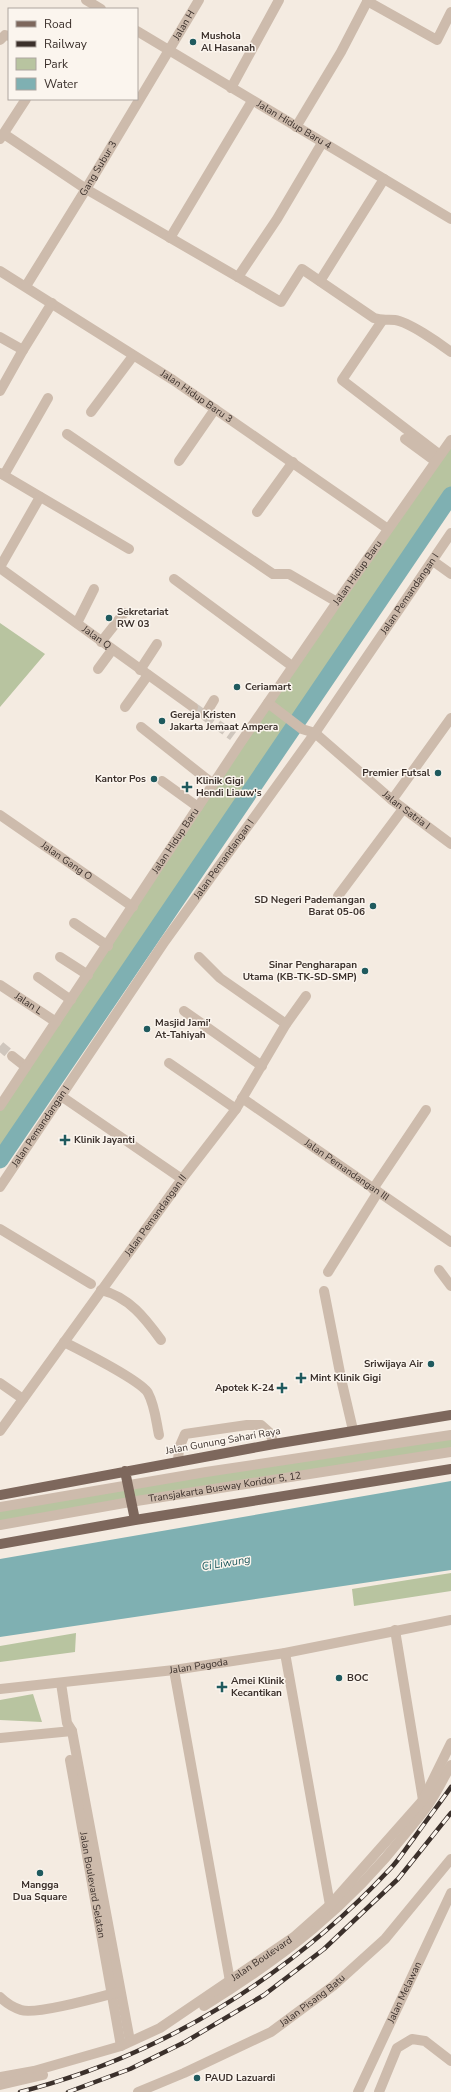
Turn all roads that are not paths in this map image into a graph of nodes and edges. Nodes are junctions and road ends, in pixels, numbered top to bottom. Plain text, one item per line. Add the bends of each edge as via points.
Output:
1 (199, 0) edge
2 (279, 0) edge
3 (367, 1) edge
4 (86, 3) edge
5 (98, 8) edge
6 (451, 12) edge
7 (138, 32) edge
8 (8, 36) edge
9 (0, 40) edge
10 (169, 51) junction
11 (230, 88) junction
12 (25, 100) edge
13 (252, 101) junction
14 (296, 127) junction
15 (2, 136) edge
16 (322, 143) junction
17 (384, 179) junction
18 (86, 189) junction
19 (451, 219) edge
20 (170, 238) junction
21 (0, 271) edge
22 (238, 277) junction
23 (320, 281) junction
24 (26, 286) junction
25 (52, 303) junction
26 (382, 321) junction
27 (0, 337) edge
28 (23, 350) junction
29 (451, 352) edge
30 (133, 356) junction
31 (0, 391) edge
32 (48, 398) dead end
33 (215, 409) junction
34 (91, 412) dead end
35 (67, 434) dead end
36 (405, 439) dead end
37 (451, 440) edge
38 (438, 458) junction
39 (179, 461) dead end
40 (293, 462) junction
41 (2, 474) edge
42 (40, 497) junction
43 (257, 512) dead end
44 (388, 529) junction
45 (451, 533) edge
46 (129, 549) dead end
47 (433, 561) junction
48 (0, 567) edge
49 (451, 574) edge
50 (174, 579) dead end
51 (94, 589) dead end
52 (337, 602) junction
53 (124, 613) dead end
54 (77, 623) junction
55 (101, 642) junction
56 (157, 644) dead end
57 (112, 650) junction
58 (292, 666) junction
59 (98, 670) dead end
60 (144, 672) junction
61 (214, 700) dead end
62 (269, 704) junction
63 (125, 707) dead end
64 (193, 707) tunnel mouth
65 (205, 715) dead end
66 (451, 718) edge
67 (141, 727) dead end
68 (315, 733) junction
69 (162, 782) dead end
70 (213, 784) junction
71 (392, 800) junction
72 (198, 807) junction
73 (403, 809) junction
74 (0, 815) edge
75 (451, 844) edge
76 (338, 896) dead end
77 (134, 907) junction
78 (74, 923) dead end
79 (108, 946) junction
80 (60, 957) dead end
81 (199, 957) dead end
82 (88, 975) junction
83 (38, 977) dead end
84 (0, 985) edge
85 (306, 996) dead end
86 (71, 1000) junction
87 (184, 1011) dead end
88 (56, 1022) junction
89 (286, 1024) junction
90 (12, 1056) tunnel mouth
91 (169, 1062) dead end
92 (262, 1066) junction
93 (26, 1067) junction
94 (3, 1094) edge
95 (61, 1096) junction
96 (242, 1098) junction
97 (0, 1106) edge
98 (236, 1108) junction
99 (426, 1110) dead end
100 (182, 1179) junction
101 (0, 1187) edge
102 (375, 1191) junction
103 (0, 1229) edge
104 (451, 1242) edge
105 (439, 1270) dead end
106 (328, 1272) dead end
107 (91, 1284) dead end
108 (451, 1286) edge
109 (101, 1290) junction
110 (324, 1291) dead end
111 (161, 1340) dead end
112 (64, 1342) junction
113 (0, 1383) edge
114 (23, 1399) junction
115 (451, 1415) edge
116 (353, 1430) junction
117 (0, 1431) edge
118 (159, 1435) dead end
119 (451, 1435) edge
120 (274, 1444) junction
121 (451, 1452) edge
122 (178, 1461) junction
123 (451, 1469) edge
124 (125, 1471) junction
125 (127, 1486) junction
126 (0, 1495) edge
127 (130, 1502) junction
128 (0, 1507) edge
129 (135, 1520) junction
130 (0, 1526) edge
131 (0, 1544) edge
132 (451, 1620) edge
133 (395, 1630) junction
134 (285, 1653) junction
135 (174, 1670) junction
136 (61, 1683) junction
137 (0, 1689) edge
138 (68, 1729) junction
139 (0, 1738) edge
140 (451, 1743) edge
141 (451, 1765) edge
142 (423, 1800) junction
143 (451, 1859) edge
144 (451, 1893) edge
145 (330, 1906) junction
146 (230, 1980) junction
147 (116, 1993) junction
148 (0, 1997) edge
149 (125, 2044) junction
150 (451, 2061) edge
151 (0, 2077) edge
152 (0, 2085) edge
153 (138, 2092) edge
154 (358, 2092) edge
155 (379, 2092) edge

1 - 10 street, Jalan H
2 - 11 street
3 - 6 street via 437,40
3 - 14 street via 341,52
4 - 5 street
7 - 10 street, Jalan Hidup Baru 4
8 - 9 street via 5,35
10 - 11 street, Jalan Hidup Baru 4
10 - 18 street, Gang Subur 3
11 - 13 street, Jalan Hidup Baru 4
12 - 15 street
13 - 14 street, Jalan Hidup Baru 4
13 - 20 street
14 - 16 street, Jalan Hidup Baru 4
15 - 18 street
16 - 17 street, Jalan Hidup Baru 4
16 - 22 street via 278,219
17 - 19 street, Jalan Hidup Baru 4
17 - 23 street
18 - 20 street
18 - 24 street, Gang Subur 3
20 - 22 street
21 - 24 street, Jalan Hidup Baru 3
22 - 23 street via 280,302 302,269
23 - 26 street
24 - 25 street, Jalan Hidup Baru 3
25 - 28 street
25 - 30 street, Jalan Hidup Baru 3
26 - 29 street via 396,320
26 - 38 street via 342,380
27 - 28 street
28 - 31 street
30 - 33 street, Jalan Hidup Baru 3
30 - 34 street
32 - 41 street
33 - 39 street
33 - 40 street, Jalan Hidup Baru 3
35 - 52 street via 272,574 289,574
36 - 38 street
37 - 38 street, Jalan Hidup Baru
38 - 44 street, Jalan Hidup Baru
40 - 43 street
40 - 44 street, Jalan Hidup Baru 3
41 - 42 street
42 - 46 street
42 - 48 street
44 - 52 street, Jalan Hidup Baru
45 - 47 street, Jalan Pemandangan I
47 - 49 street
47 - 68 street, Jalan Pemandangan I
48 - 54 street, Jalan Q
50 - 58 street
51 - 54 street
52 - 58 street, Jalan Hidup Baru
53 - 55 street
54 - 55 street, Jalan Q
55 - 57 street, Jalan Q
56 - 60 street
57 - 59 street
57 - 60 street, Jalan Q
58 - 62 street, Jalan Hidup Baru
60 - 63 street
60 - 64 street, Jalan Q
61 - 65 street
62 - 68 street, Jalan Satria I via 302,729
62 - 70 street, Jalan Hidup Baru via 237,739
66 - 71 street
67 - 70 street
68 - 71 street, Jalan Satria I
68 - 95 street, Jalan Pemandangan I via 165,941
69 - 72 street
70 - 72 street, Jalan Hidup Baru
71 - 73 street, Jalan Satria I
72 - 77 street, Jalan Hidup Baru
73 - 75 street, Jalan Satria I
73 - 76 street
74 - 77 street, Jalan Gang O
77 - 79 street, Jalan Hidup Baru
78 - 79 street
79 - 82 street, Jalan Hidup Baru
80 - 82 street
81 - 89 street via 220,978
82 - 86 street, Jalan Hidup Baru
83 - 86 street
84 - 88 street, Jalan L
85 - 89 street, Jalan Pemandangan II
86 - 88 street, Jalan Hidup Baru
87 - 92 street
88 - 93 street, Jalan Hidup Baru
89 - 92 street, Jalan Pemandangan II
90 - 93 street
91 - 98 street
92 - 96 street, Jalan Pemandangan II
93 - 94 street, Jalan Hidup Baru
94 - 97 street, Jalan Hidup Baru
95 - 100 street
95 - 101 street, Jalan Pemandangan I
96 - 98 street, Jalan Pemandangan II
96 - 102 street, Jalan Pemandangan III
98 - 100 street, Jalan Pemandangan II
99 - 102 street
100 - 109 street, Jalan Pemandangan II
102 - 104 street, Jalan Pemandangan III
102 - 106 street
103 - 107 street
105 - 108 street
109 - 111 street via 112,1293 140,1312
109 - 112 street, Jalan Pemandangan II
110 - 116 street
112 - 114 street, Jalan Pemandangan II
112 - 118 street via 127,1376 148,1392 155,1411
113 - 114 street
114 - 117 street, Jalan Pemandangan II
115 - 116 main road, Jalan Gunung Sahari Raya
116 - 120 main road, Jalan Gunung Sahari Raya
119 - 125 street, Transjakarta Busway Koridor 5, 12
120 - 122 main road, Jalan Gunung Sahari Raya
120 - 122 street via 270,1433 261,1425 185,1434 179,1448
121 - 127 street, Transjakarta Busway Koridor 5, 12
122 - 124 main road, Jalan Gunung Sahari Raya
123 - 129 main road
124 - 125 main road
124 - 126 main road, Jalan Gunung Sahari Raya
125 - 127 main road
125 - 128 street, Transjakarta Busway Koridor 5, 12
127 - 129 main road
127 - 130 street, Transjakarta Busway Koridor 5, 12
129 - 131 main road
132 - 133 street, Jalan Pagoda
133 - 134 street, Jalan Pagoda
133 - 142 street
134 - 135 street, Jalan Pagoda
134 - 145 street
135 - 136 street, Jalan Pagoda
135 - 146 street
136 - 137 street, Jalan Pagoda
136 - 138 street, Jalan Boulevard Selatan
138 - 139 street
138 - 147 street, Jalan Boulevard Selatan
140 - 142 street, Jalan Boulevard
141 - 152 street via 430,1802 392,1851 353,1893 316,1928 256,1974 190,2015 121,2048 88,2062
142 - 145 street, Jalan Boulevard
143 - 153 street, Jalan Pisang Batu via 385,1939 333,1986 271,2032
144 - 154 street, Jalan Melawan
145 - 146 street, Jalan Boulevard via 294,1936
146 - 149 street, Jalan Boulevard via 160,2028
147 - 148 street via 45,2009 22,2011 8,2005
147 - 149 street, Jalan Boulevard Selatan
149 - 151 street, Jalan Boulevard via 34,2071
150 - 155 street via 426,2041 412,2039 397,2048

